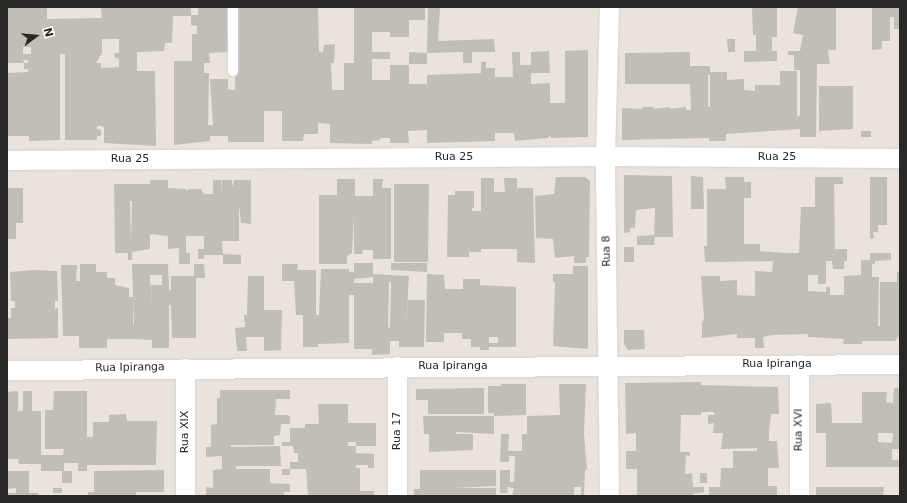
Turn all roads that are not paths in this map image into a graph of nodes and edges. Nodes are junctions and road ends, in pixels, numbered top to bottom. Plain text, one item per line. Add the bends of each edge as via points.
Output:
1 (232, 7) edge
2 (609, 7) edge
3 (232, 71) dead end
4 (605, 156) junction
5 (900, 158) edge
6 (7, 160) edge
7 (799, 364) junction
8 (900, 364) edge
9 (609, 365) junction
10 (397, 366) junction
11 (185, 368) junction
12 (7, 370) edge
13 (185, 496) edge
14 (397, 496) edge
15 (609, 496) edge
16 (799, 496) edge

1 - 3 lane
2 - 4 street, Rua 8
4 - 5 street, Rua 25
4 - 6 street, Rua 25
4 - 9 street, Rua 8
7 - 8 street, Rua Ipiranga
7 - 9 street, Rua Ipiranga
7 - 16 street, Rua XVI
9 - 10 street, Rua Ipiranga
9 - 15 street, Rua 8
10 - 11 street, Rua Ipiranga
10 - 14 street, Rua 17
11 - 12 street, Rua Ipiranga
11 - 13 street, Rua XIX

